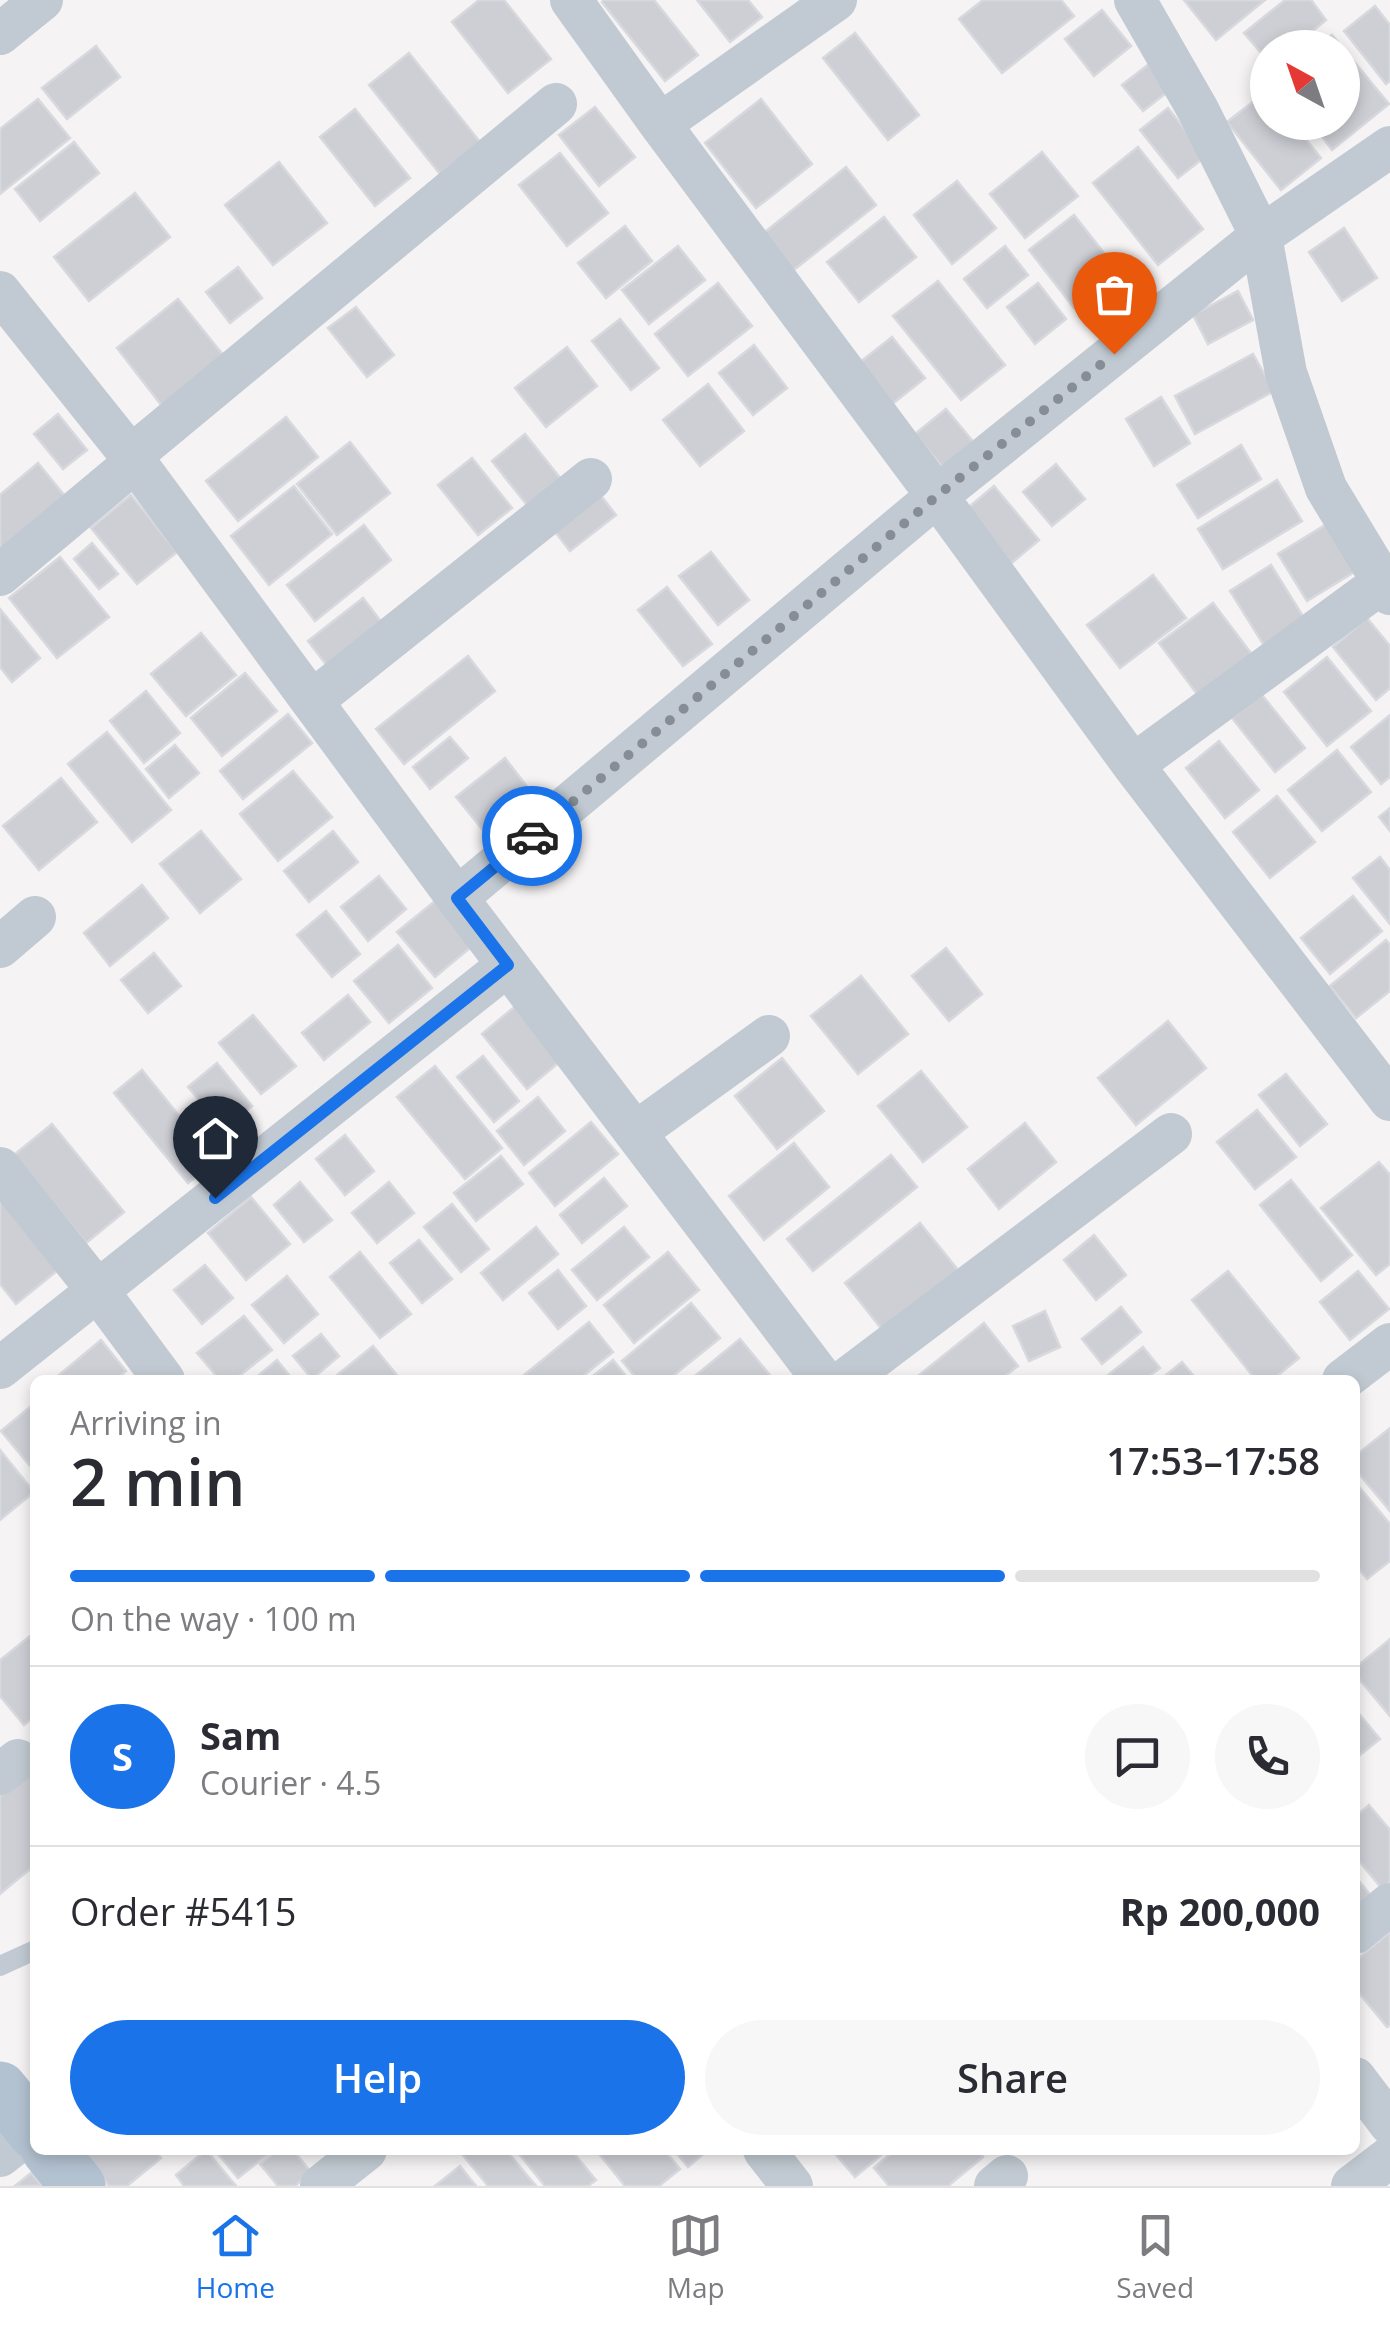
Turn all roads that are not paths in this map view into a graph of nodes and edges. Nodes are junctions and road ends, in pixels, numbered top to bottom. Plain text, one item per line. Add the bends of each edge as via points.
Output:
1 (42, 0) edge
2 (571, 0) edge
3 (836, 0) edge
4 (1135, 0) edge
5 (0, 34) edge
6 (556, 104) dead end
7 (660, 124) junction
8 (1390, 147) edge
9 (1262, 236) junction
10 (0, 292) edge
11 (133, 459) junction
12 (591, 479) dead end
13 (937, 496) junction
14 (0, 576) edge
15 (1386, 588) edge
16 (312, 701) junction
17 (1132, 766) junction
18 (457, 898) junction
19 (35, 917) dead end
20 (0, 946) edge
21 (508, 965) junction
22 (769, 1036) dead end
23 (1390, 1100) edge
24 (636, 1132) junction
25 (1171, 1134) dead end
26 (0, 1168) edge
27 (98, 1291) junction
28 (1390, 1344) edge
29 (0, 1368) edge
30 (160, 1375) edge
31 (818, 1375) edge
32 (852, 1375) edge
33 (1350, 1375) edge
34 (1390, 1904) edge
35 (1360, 1929) edge
36 (30, 1952) edge
37 (0, 1966) edge
38 (1360, 2085) edge
39 (1390, 2124) edge
40 (51, 2155) edge
41 (360, 2155) edge
42 (768, 2155) edge
43 (1390, 2156) edge
44 (78, 2186) edge
45 (321, 2186) edge
46 (792, 2186) edge
47 (1352, 2186) edge

1 - 5 street
2 - 7 street
3 - 7 street
4 - 9 street
6 - 11 street
7 - 13 street
8 - 9 street
9 - 13 street
9 - 15 street via 1286,373 1326,488
10 - 11 street
11 - 14 street
11 - 16 street
12 - 16 street
13 - 17 street
13 - 18 street
15 - 17 street
16 - 18 street
17 - 23 street
18 - 21 street
19 - 20 street
21 - 24 street
21 - 27 street
22 - 24 street
24 - 31 street
25 - 32 street
26 - 27 street
27 - 29 street
27 - 30 street
28 - 33 street
34 - 35 street
36 - 37 lane
38 - 39 street
40 - 44 main road
41 - 45 street
42 - 46 street
43 - 47 street

